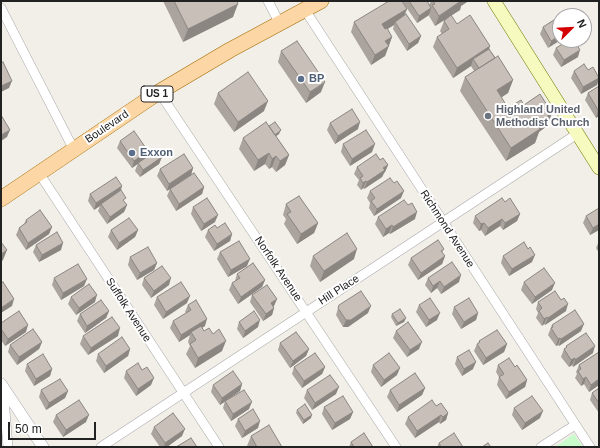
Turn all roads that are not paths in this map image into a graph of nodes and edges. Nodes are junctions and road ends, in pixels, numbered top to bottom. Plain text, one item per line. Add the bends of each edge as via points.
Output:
1 (268, 1) edge
2 (321, 1) edge
3 (494, 1) edge
4 (1, 8) edge
5 (305, 10) junction
6 (280, 24) junction
7 (159, 92) junction
8 (577, 134) junction
9 (74, 150) junction
10 (599, 168) edge
11 (38, 174) junction
12 (1, 199) edge
13 (442, 222) junction
14 (306, 311) junction
15 (2, 385) edge
16 (183, 393) junction
17 (575, 425) junction
18 (8, 447) edge
19 (43, 447) edge
20 (101, 447) edge
21 (219, 447) edge
22 (396, 447) edge
23 (541, 447) edge
24 (590, 447) edge

1 - 6 street
2 - 5 main road, Boulevard / US 1
3 - 8 main road
4 - 9 street
5 - 6 main road, Boulevard / US 1
5 - 13 street, Richmond Avenue
6 - 7 main road, Boulevard / US 1
7 - 9 main road, Boulevard / US 1
7 - 14 street, Norfolk Avenue
8 - 10 main road
8 - 13 street, Hill Place
9 - 11 main road, Boulevard / US 1
11 - 12 main road, Boulevard / US 1
11 - 16 street, Suffolk Avenue
13 - 14 street, Hill Place
13 - 17 street, Richmond Avenue
14 - 16 street, Hill Place
14 - 22 street, Norfolk Avenue
15 - 18 street
15 - 19 street
16 - 20 street, Hill Place
16 - 21 street, Suffolk Avenue
17 - 23 street
17 - 24 street, Richmond Avenue

